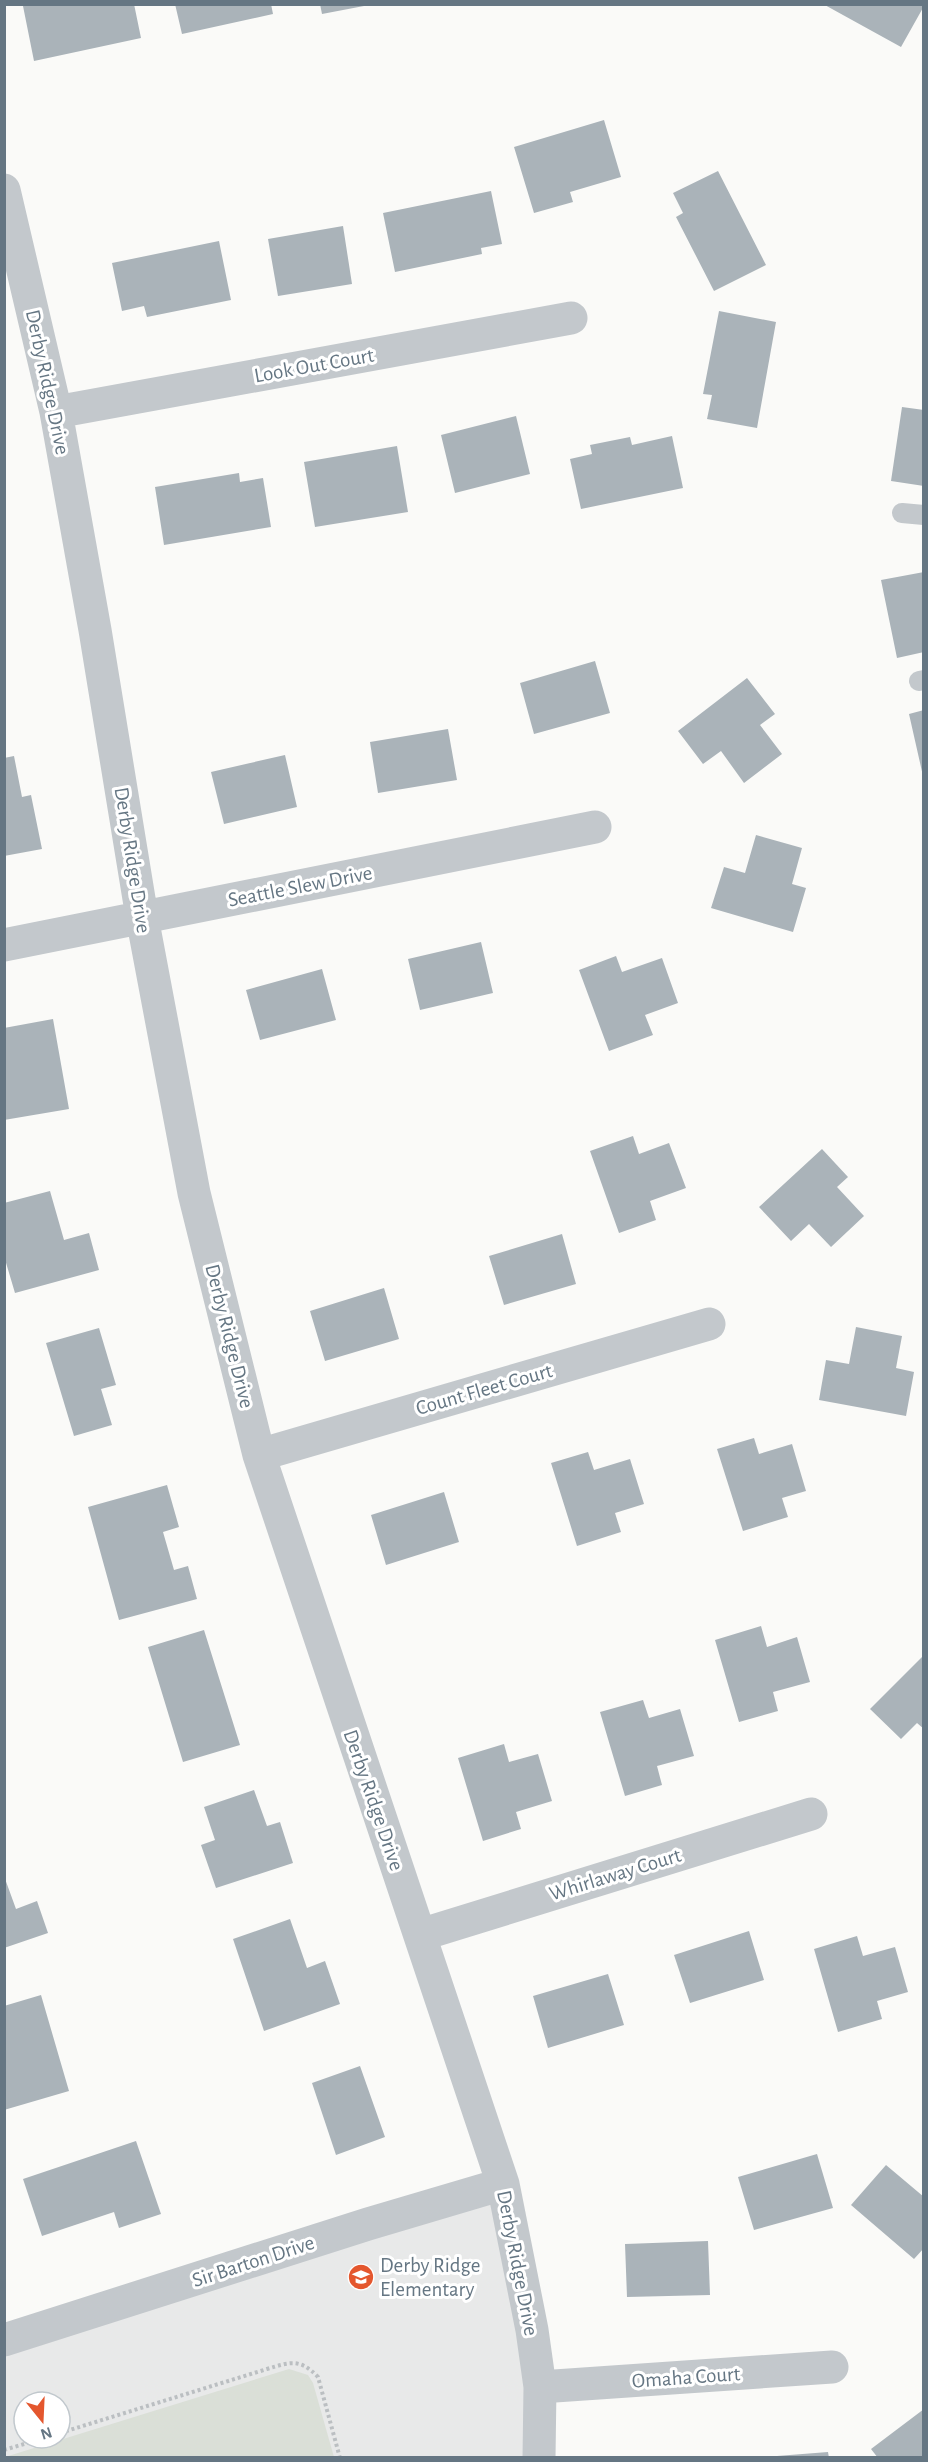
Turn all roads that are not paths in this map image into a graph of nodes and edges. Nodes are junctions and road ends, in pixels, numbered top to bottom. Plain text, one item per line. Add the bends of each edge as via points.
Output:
1 (4, 190) edge
2 (571, 318) dead end
3 (56, 412) junction
4 (902, 513) dead end
5 (924, 515) edge
6 (595, 827) dead end
7 (142, 917) junction
8 (4, 945) edge
9 (709, 1324) dead end
10 (258, 1455) junction
11 (811, 1814) dead end
12 (420, 1935) junction
13 (503, 2184) junction
14 (4, 2340) edge
15 (832, 2367) dead end
16 (540, 2387) junction
17 (539, 2457) edge

1 - 3 street, Derby Ridge Drive
2 - 3 street, Look Out Court
3 - 7 street, Derby Ridge Drive
4 - 5 lane
6 - 7 street, Seattle Slew Drive
7 - 8 street, Seattle Slew Drive
7 - 10 street, Derby Ridge Drive via 194,1193
9 - 10 street, Count Fleet Court
10 - 12 street, Derby Ridge Drive
11 - 12 street, Whirlaway Court
12 - 13 street, Derby Ridge Drive
13 - 14 street, Sir Barton Drive
13 - 16 street, Derby Ridge Drive
15 - 16 street, Omaha Court
16 - 17 street, Derby Ridge Drive

